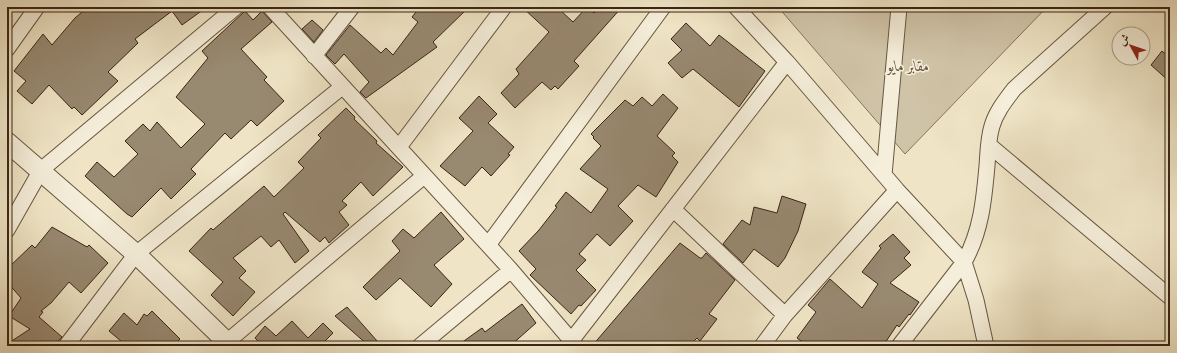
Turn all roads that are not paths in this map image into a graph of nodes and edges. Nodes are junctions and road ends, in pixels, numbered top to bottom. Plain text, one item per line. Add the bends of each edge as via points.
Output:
1 (37, 7) edge
2 (236, 7) edge
3 (270, 7) edge
4 (352, 7) edge
5 (504, 7) edge
6 (663, 7) edge
7 (736, 7) edge
8 (899, 7) edge
9 (1105, 7) edge
10 (7, 49) edge
11 (314, 56) junction
12 (786, 62) junction
13 (342, 87) junction
14 (7, 142) edge
15 (989, 145) junction
16 (399, 147) junction
17 (41, 170) junction
18 (884, 175) junction
19 (424, 176) junction
20 (897, 190) junction
21 (673, 209) junction
22 (7, 230) edge
23 (488, 246) junction
24 (136, 254) junction
25 (964, 262) junction
26 (511, 270) junction
27 (1170, 297) edge
28 (785, 315) junction
29 (226, 344) edge
30 (573, 344) edge
31 (767, 344) edge
32 (424, 345) edge
33 (66, 346) edge
34 (899, 346) edge
35 (986, 346) edge

1 - 10 street
2 - 17 street
3 - 11 street
4 - 11 street
5 - 16 street
6 - 23 street
7 - 12 street
8 - 18 street
9 - 15 street via 1014,90 995,119
11 - 13 street
12 - 18 street
12 - 21 street
13 - 16 street
13 - 24 street
14 - 17 street
15 - 25 street via 977,233
15 - 27 street
16 - 19 street
17 - 22 street
17 - 24 street
18 - 20 street
19 - 23 street
19 - 29 street
20 - 25 street
20 - 28 street
21 - 28 street
21 - 30 street
23 - 26 street
24 - 29 street
24 - 33 street
25 - 34 street
25 - 35 street
26 - 30 street
26 - 32 street
28 - 31 street

